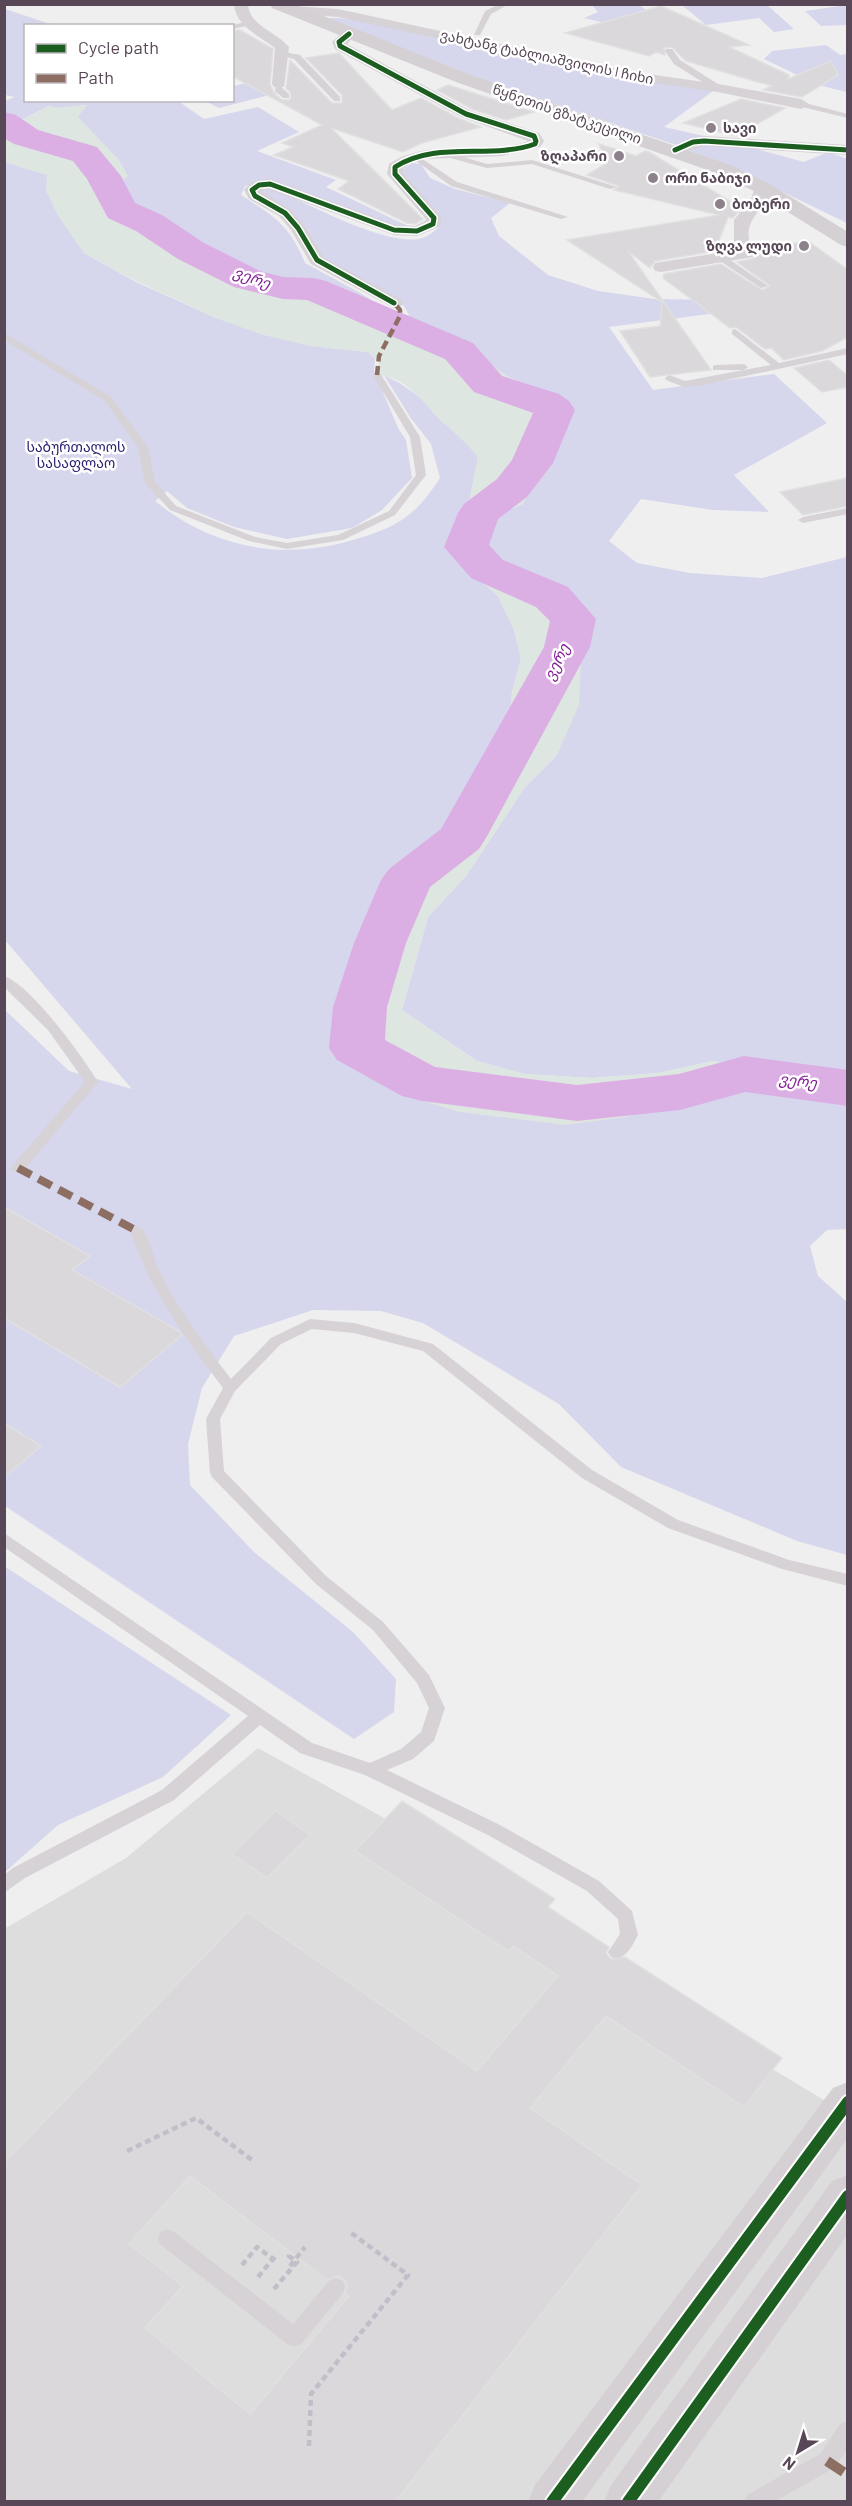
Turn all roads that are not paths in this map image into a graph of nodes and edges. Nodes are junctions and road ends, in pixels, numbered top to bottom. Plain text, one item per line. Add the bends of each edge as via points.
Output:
1 (241, 4) edge
2 (352, 4) edge
3 (506, 4) edge
4 (290, 6) edge
5 (249, 23) junction
6 (234, 27) edge
7 (477, 33) dead end
8 (349, 34) junction
9 (669, 51) dead end
10 (282, 53) junction
11 (718, 88) junction
12 (283, 90) dead end
13 (337, 99) dead end
14 (801, 104) joint
15 (848, 116) edge
16 (675, 150) junction
17 (848, 150) edge
18 (446, 154) junction
19 (415, 156) junction
20 (614, 187) dead end
21 (761, 188) junction
22 (564, 217) dead end
23 (839, 231) edge
24 (848, 241) edge
25 (720, 257) junction
26 (661, 267) dead end
27 (764, 286) dead end
28 (394, 303) dead end
29 (735, 332) dead end
30 (4, 336) edge
31 (848, 351) edge
32 (716, 368) dead end
33 (775, 368) junction
34 (377, 375) dead end
35 (669, 378) dead end
36 (848, 511) edge
37 (803, 520) dead end
38 (4, 980) edge
39 (18, 1168) dead end
40 (137, 1231) dead end
41 (230, 1388) junction
42 (4, 1539) edge
43 (848, 1580) edge
44 (259, 1716) junction
45 (371, 1770) junction
46 (4, 1886) edge
47 (617, 1952) dead end
48 (848, 2102) edge
49 (848, 2196) edge
50 (167, 2238) dead end
51 (336, 2287) dead end
52 (848, 2430) edge
53 (552, 2502) edge
54 (628, 2502) edge
55 (754, 2502) edge

1 - 5 street via 240,11
2 - 4 street
3 - 7 lane via 488,13
4 - 8 main road, წყნეთის გზატკეცილი
4 - 11 street, ვახტანგ ტაბლიაშვილის I ჩიხი via 348,14 626,75
5 - 6 lane
5 - 10 street via 282,47
8 - 16 main road, წყნეთის გზატკეცილი via 462,78
8 - 18 street via 339,42 340,46 466,114 534,136 536,141 528,148
9 - 11 lane via 677,62
10 - 12 street
10 - 13 lane via 297,57
11 - 14 street, ვახტანგ ტაბლიაშვილის I ჩიხი
14 - 15 lane
16 - 17 street via 705,141
16 - 21 main road, წყნეთის გზატკეცილი
18 - 19 street
18 - 20 lane via 487,166 532,162
19 - 22 lane via 454,184
19 - 28 street via 400,162 395,174 434,218 433,224 417,231 394,230 270,184 252,190 255,196 285,213 317,260
21 - 23 main road, წყნეთის გზატკეცილი
21 - 25 street via 760,197 742,220 742,245 747,253
23 - 24 main road, წყნეთის გზატკეცილი
25 - 26 street
25 - 27 lane
29 - 33 lane
30 - 34 lane via 108,399 143,447 150,483 172,508 252,539 287,546 340,538 392,513 421,475 415,437
31 - 33 lane
32 - 33 lane
33 - 35 lane via 684,384
36 - 37 lane
38 - 39 lane via 28,1000 77,1057 92,1082
40 - 41 lane via 146,1260 195,1342
41 - 43 lane via 276,1341 310,1324 354,1328 428,1347 587,1474 673,1524 787,1565
41 - 45 lane via 213,1419 217,1473 321,1580 378,1626 423,1679 437,1708 428,1736 407,1754
42 - 44 lane
44 - 45 lane via 306,1748
44 - 46 lane via 168,1795 19,1873
45 - 47 lane via 494,1830 593,1886 626,1916 629,1935
48 - 53 main road
49 - 54 main road
50 - 51 lane via 294,2337
52 - 55 lane via 827,2461

